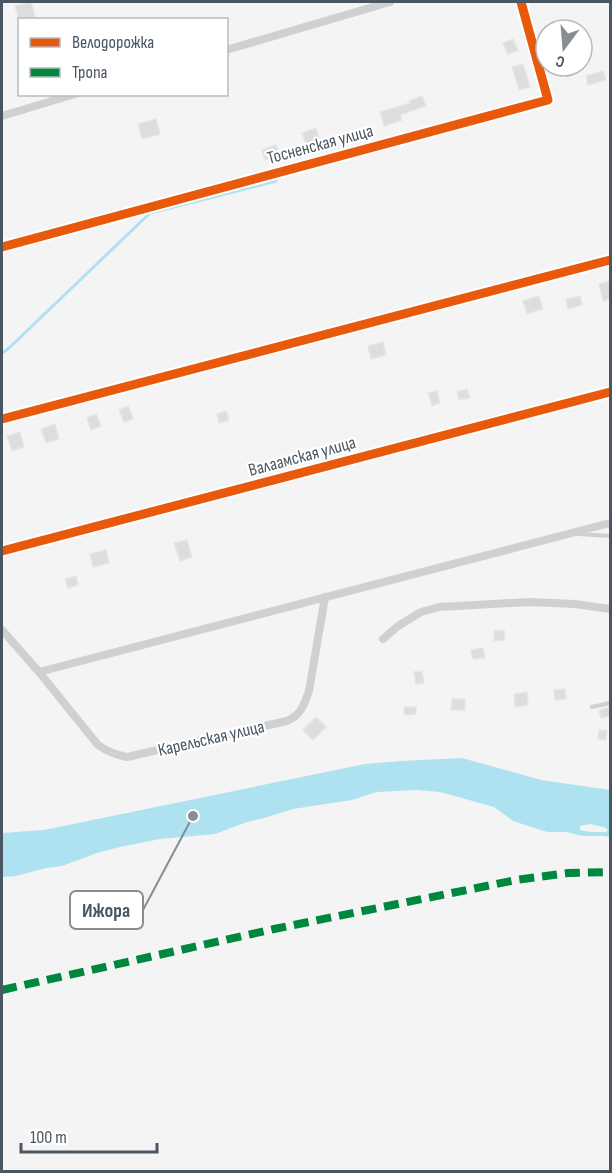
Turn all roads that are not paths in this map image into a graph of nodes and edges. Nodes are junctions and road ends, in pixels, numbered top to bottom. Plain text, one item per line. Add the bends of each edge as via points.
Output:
1 (390, 2) edge
2 (521, 2) edge
3 (228, 49) edge
4 (68, 96) edge
5 (2, 116) edge
6 (2, 247) edge
7 (610, 260) edge
8 (610, 392) edge
9 (2, 419) edge
10 (610, 523) edge
11 (573, 533) junction
12 (610, 536) edge
13 (2, 551) edge
14 (325, 597) junction
15 (610, 609) edge
16 (2, 630) edge
17 (383, 639) dead end
18 (39, 672) junction
19 (610, 703) edge
20 (592, 707) dead end

1 - 3 street
2 - 6 street, Тосненская улица via 548,100
4 - 5 street
7 - 9 street
8 - 13 street, Валаамская улица
10 - 11 street
11 - 12 lane
11 - 14 street
14 - 18 street
14 - 18 street, Карельская улица via 309,691 300,712 287,721 144,754 116,755 98,745
15 - 17 street via 529,602 439,607 421,612
16 - 18 street, Карельская улица
19 - 20 lane

